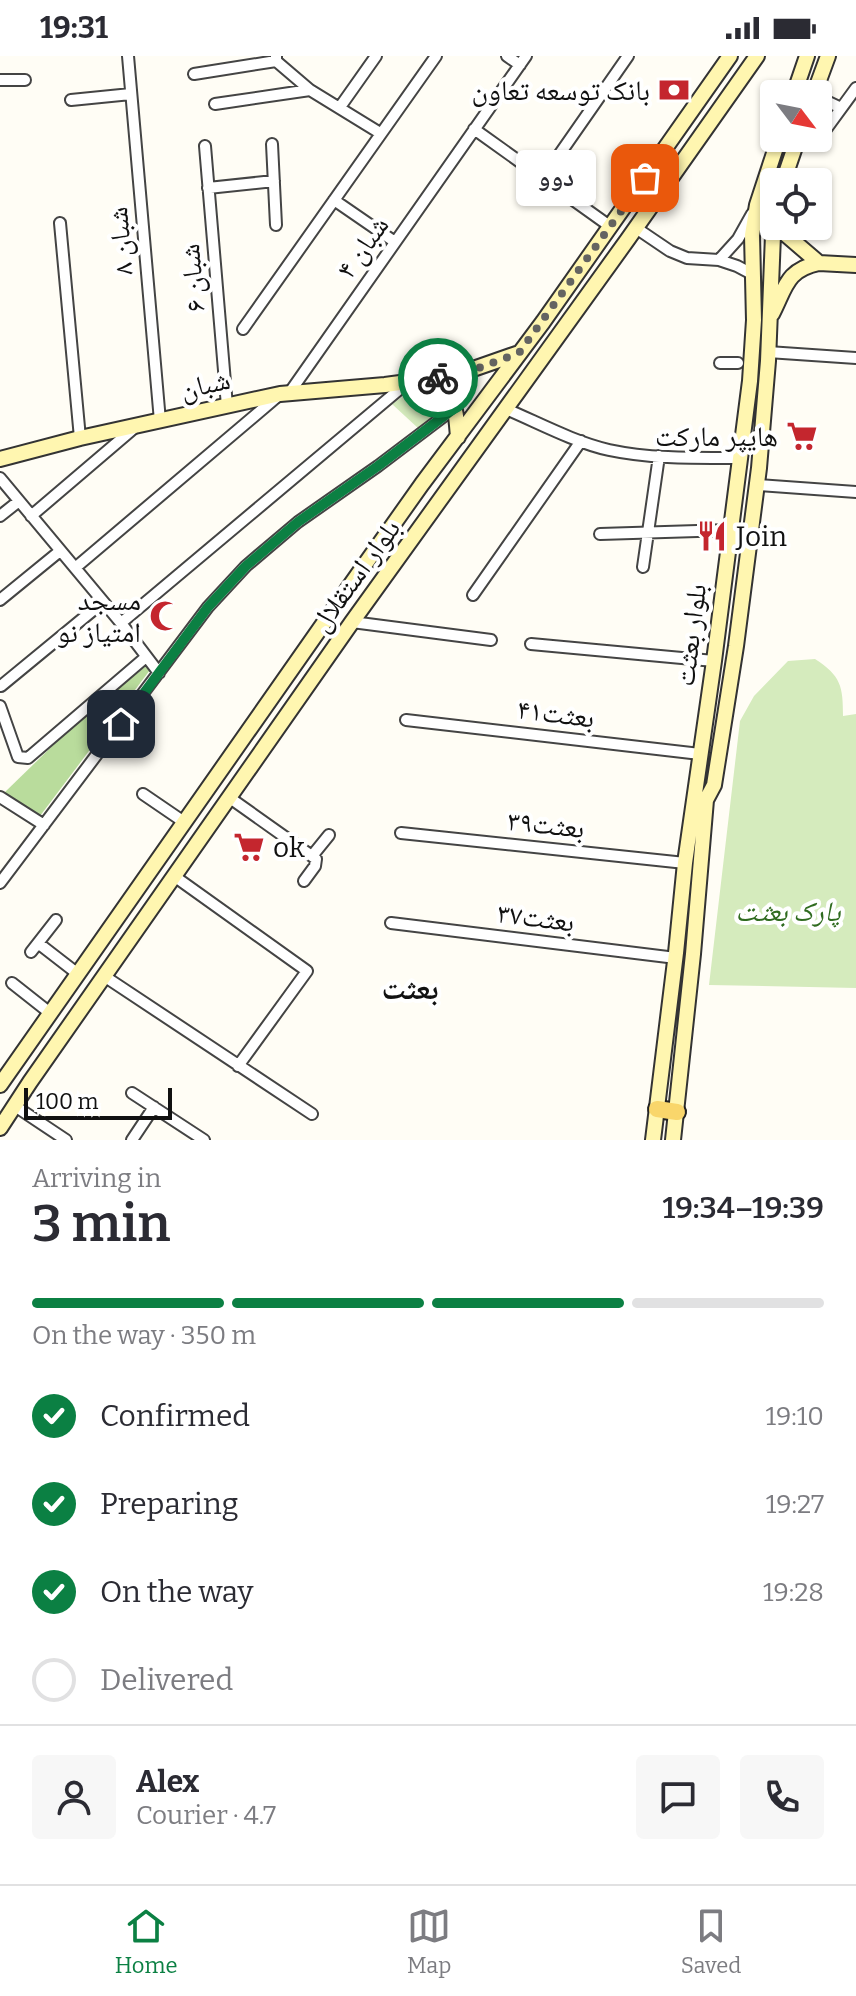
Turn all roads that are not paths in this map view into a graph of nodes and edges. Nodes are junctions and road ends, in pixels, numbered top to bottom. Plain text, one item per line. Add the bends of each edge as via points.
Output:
1 (128, 56) edge
2 (376, 56) edge
3 (436, 56) edge
4 (507, 56) edge
5 (628, 56) edge
6 (730, 56) edge
7 (757, 56) edge
8 (807, 56) edge
9 (828, 56) edge
10 (276, 59) edge
11 (523, 61) edge
12 (194, 74) dead end
13 (0, 80) edge
14 (25, 80) dead end
15 (799, 80) edge
16 (821, 80) edge
17 (856, 88) edge
18 (310, 90) junction
19 (131, 94) junction
20 (71, 100) dead end
21 (215, 104) dead end
22 (832, 104) edge
23 (340, 107) junction
24 (841, 108) junction
25 (832, 121) edge
26 (474, 129) junction
27 (380, 133) junction
28 (272, 144) dead end
29 (205, 146) dead end
30 (774, 152) edge
31 (543, 178) junction
32 (274, 181) junction
33 (208, 188) junction
34 (334, 200) junction
35 (757, 205) junction
36 (60, 223) dead end
37 (276, 225) dead end
38 (611, 227) junction
39 (636, 228) junction
40 (774, 240) edge
41 (792, 240) edge
42 (395, 242) junction
43 (719, 260) junction
44 (853, 261) edge
45 (819, 263) junction
46 (754, 275) junction
47 (564, 292) junction
48 (581, 305) junction
49 (770, 318) junction
50 (243, 329) dead end
51 (768, 352) junction
52 (519, 353) junction
53 (856, 358) edge
54 (720, 363) dead end
55 (738, 363) dead end
56 (425, 380) junction
57 (408, 382) junction
58 (285, 393) junction
59 (227, 406) junction
60 (456, 407) junction
61 (506, 409) junction
62 (160, 421) junction
63 (135, 427) junction
64 (458, 437) junction
65 (80, 438) junction
66 (581, 441) junction
67 (659, 456) junction
68 (739, 458) junction
69 (0, 459) edge
70 (0, 478) edge
71 (757, 485) junction
72 (856, 492) edge
73 (19, 501) junction
74 (0, 516) edge
75 (31, 516) junction
76 (730, 530) junction
77 (648, 533) junction
78 (600, 534) dead end
79 (60, 551) junction
80 (366, 563) junction
81 (643, 567) dead end
82 (75, 568) junction
83 (384, 579) junction
84 (473, 595) dead end
85 (0, 600) edge
86 (103, 602) junction
87 (352, 622) junction
88 (121, 623) junction
89 (491, 640) dead end
90 (531, 644) dead end
91 (146, 657) junction
92 (714, 661) junction
93 (159, 673) junction
94 (1, 686) edge
95 (0, 706) edge
96 (406, 720) dead end
97 (700, 754) junction
98 (143, 794) dead end
99 (0, 797) edge
100 (230, 798) junction
101 (184, 822) junction
102 (44, 825) junction
103 (401, 833) dead end
104 (329, 835) dead end
105 (312, 856) junction
106 (685, 863) junction
107 (174, 876) junction
108 (304, 881) dead end
109 (0, 883) edge
110 (133, 894) junction
111 (152, 907) junction
112 (56, 920) dead end
113 (391, 923) dead end
114 (676, 958) junction
115 (78, 974) junction
116 (104, 976) junction
117 (12, 983) dead end
118 (50, 1013) junction
119 (238, 1066) junction
120 (0, 1085) edge
121 (132, 1093) dead end
122 (15, 1106) junction
123 (154, 1107) junction
124 (657, 1109) junction
125 (677, 1112) junction
126 (312, 1114) dead end
127 (0, 1128) edge
128 (66, 1140) edge
129 (132, 1140) edge
130 (204, 1140) edge
131 (653, 1140) edge
132 (673, 1140) edge

1 - 19 street, ۸ شبان
2 - 23 street
3 - 27 street
4 - 11 street
5 - 31 street
6 - 38 main road, بلوار استقلال
7 - 39 main road, بلوار استقلال
8 - 15 main road
9 - 16 main road
10 - 12 street
10 - 18 street
11 - 26 street, ۴ شبان
13 - 14 street
17 - 24 street
18 - 21 street
18 - 23 street
19 - 20 street
19 - 62 street, ۸ شبان
22 - 24 street
23 - 27 street
24 - 25 street
26 - 31 street
26 - 42 street, ۴ شبان
27 - 34 street
28 - 32 street
29 - 33 street, ۶ شبان
30 - 35 main road, بلوار بعثت
31 - 38 street
32 - 33 street
32 - 37 street
33 - 59 street, ۶ شبان
34 - 42 street
34 - 50 street
35 - 43 street
35 - 46 main road, بلوار بعثت
36 - 65 street
38 - 47 main road, بلوار استقلال
39 - 43 street via 687,258
39 - 48 main road, بلوار استقلال
40 - 49 main road, بلوار بعثت
41 - 45 main road
42 - 58 street, ۴ شبان
43 - 46 street
44 - 45 main road
45 - 49 main road via 794,272
46 - 68 main road, بلوار بعثت via 750,381
47 - 48 main road
47 - 52 main road, بلوار استقلال
48 - 61 main road, بلوار استقلال
49 - 51 main road, بلوار بعثت
51 - 53 street
51 - 71 main road, بلوار بعثت
52 - 56 main road, شبان
52 - 64 main road, بلوار استقلال
54 - 55 street
56 - 57 main road, شبان
56 - 60 main road
57 - 58 main road, شبان
57 - 88 street
58 - 59 main road, شبان
58 - 82 street, ۴ شبان
59 - 62 main road, شبان
60 - 64 main road
60 - 93 street via 246,566
61 - 66 street
61 - 83 main road, بلوار استقلال
62 - 63 main road, شبان
63 - 65 main road, شبان
63 - 75 street
64 - 80 main road, بلوار استقلال
65 - 69 main road, شبان
66 - 67 street
66 - 84 street
67 - 68 street
67 - 77 street
68 - 76 main road, بلوار بعثت
70 - 73 street
71 - 72 street
71 - 125 main road, بلوار بعثت via 714,785 706,800
73 - 74 street
73 - 75 street
75 - 79 street
76 - 77 street
76 - 92 main road, بلوار بعثت
77 - 78 street
77 - 81 street
79 - 82 street
79 - 85 street
80 - 83 main road
80 - 101 main road, بلوار استقلال
82 - 86 street
83 - 87 main road, بلوار استقلال
86 - 88 street
86 - 94 street
87 - 89 street
87 - 100 main road, بلوار استقلال
88 - 91 street
90 - 92 street
91 - 93 street
91 - 95 street via 28,758 18,757
92 - 97 main road, بلوار بعثت
93 - 102 street
96 - 97 street, بعثت۴۱
97 - 106 main road, بلوار بعثت
98 - 101 street
99 - 102 street
100 - 105 street
100 - 107 main road, بلوار استقلال
101 - 110 main road, بلوار استقلال
102 - 109 street
103 - 106 street, بعثت۳۹
104 - 105 street
105 - 108 street via 315,866
106 - 114 main road, بلوار بعثت
107 - 111 main road, بلوار استقلال
107 - 119 street via 307,971
110 - 111 main road
110 - 115 main road, بلوار استقلال
111 - 116 main road, بلوار استقلال
112 - 115 street via 35,948
113 - 114 street, بعثت۳۷
114 - 124 main road, بلوار بعثت
115 - 118 main road, بلوار استقلال
116 - 119 street
116 - 122 main road, بلوار استقلال
117 - 118 street
118 - 120 main road, بلوار استقلال
119 - 126 street
121 - 123 street
122 - 127 main road, بلوار استقلال
122 - 128 street
123 - 129 street
123 - 130 street
124 - 125 main road
124 - 131 main road, بلوار بعثت
125 - 132 main road, بلوار بعثت

